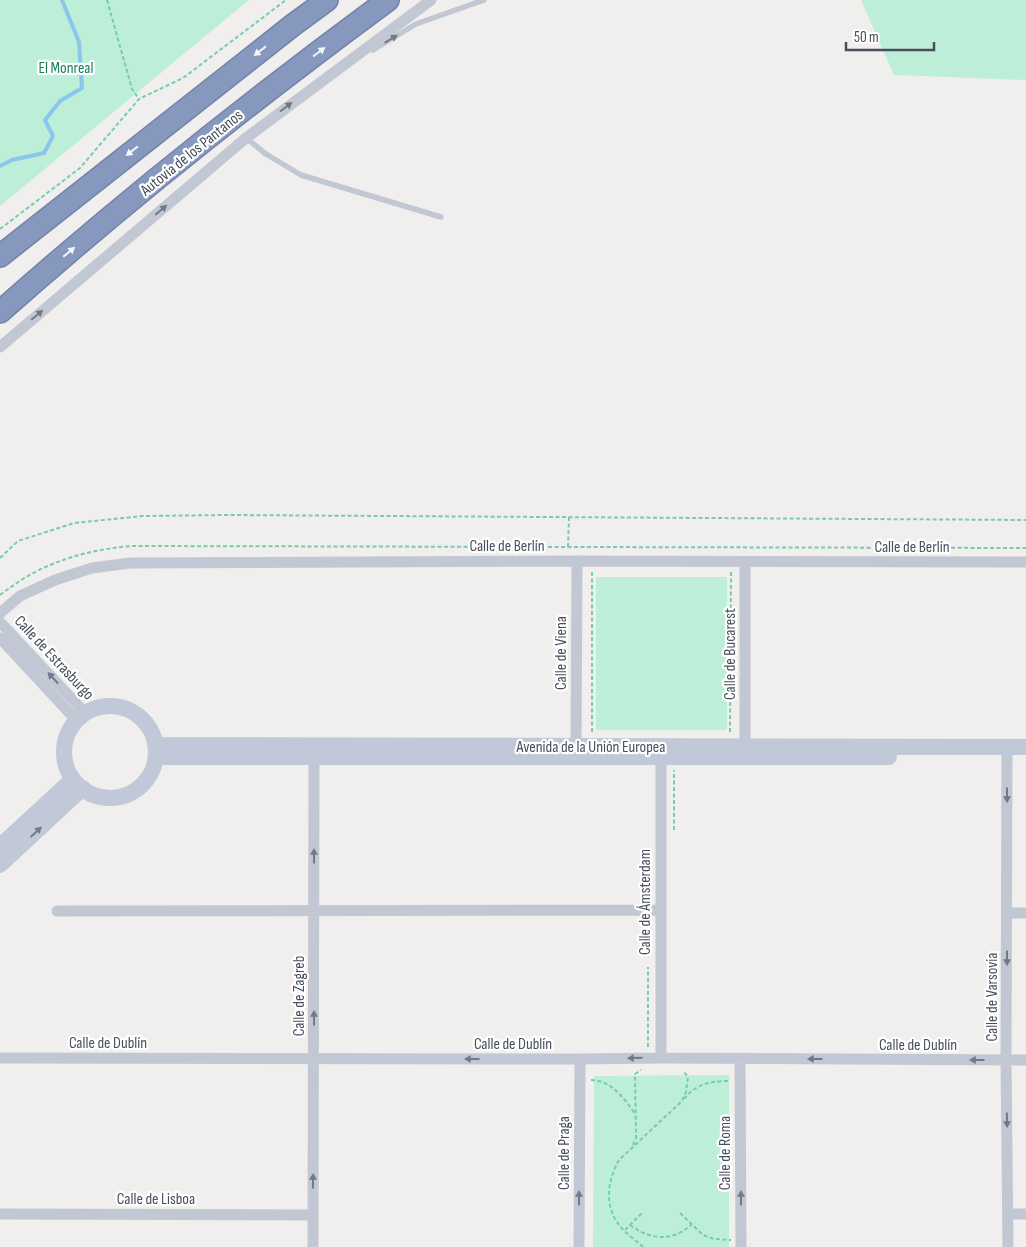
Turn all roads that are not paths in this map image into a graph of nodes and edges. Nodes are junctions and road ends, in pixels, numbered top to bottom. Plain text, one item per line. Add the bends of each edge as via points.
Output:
1 (327, 0) edge
2 (388, 0) edge
3 (431, 0) edge
4 (484, 0) edge
5 (320, 82) junction
6 (246, 138) junction
7 (441, 217) dead end
8 (0, 256) edge
9 (0, 312) edge
10 (0, 347) edge
11 (577, 562) junction
12 (745, 562) junction
13 (1026, 562) edge
14 (0, 613) edge
15 (0, 622) edge
16 (0, 638) edge
17 (82, 717) junction
18 (576, 746) junction
19 (745, 746) junction
20 (1026, 746) edge
21 (156, 751) junction
22 (314, 751) junction
23 (661, 751) junction
24 (1007, 752) junction
25 (1026, 758) edge
26 (78, 784) junction
27 (0, 846) edge
28 (0, 865) edge
29 (660, 910) junction
30 (57, 911) dead end
31 (314, 911) junction
32 (1008, 913) junction
33 (1026, 913) edge
34 (0, 1058) edge
35 (314, 1058) junction
36 (661, 1058) junction
37 (580, 1059) junction
38 (740, 1059) junction
39 (1006, 1060) junction
40 (1026, 1060) edge
41 (0, 1214) edge
42 (1008, 1214) junction
43 (1026, 1214) edge
44 (313, 1215) junction
45 (741, 1243) edge
46 (313, 1247) edge
47 (579, 1247) edge
48 (1008, 1247) edge

1 -> 8 highway
9 -> 2 highway, Autovía de los Pantanos via 243,110
3 - 5 street
5 -> 4 lane via 416,24
6 -> 5 street
6 - 7 lane via 301,175
10 -> 6 street
11 - 12 street, Calle de Berlín
11 - 14 street, Calle de Berlín via 130,563 92,568 55,580 20,596
11 - 18 street, Calle de Viena
12 - 13 street, Calle de Berlín
12 - 19 street, Calle de Bucarest
17 -> 15 street, Calle de Estrasburgo
16 - 17 street, Calle de Estrasburgo
17 - 21 street via 93,709 108,706 137,714 148,725 155,739
17 - 26 street via 70,729 64,758
18 - 22 street, Avenida de la Unión Europea
18 - 23 street, Avenida de la Unión Europea
19 - 23 street, Avenida de la Unión Europea
19 - 24 street, Avenida de la Unión Europea
20 - 24 street, Avenida de la Unión Europea
21 - 22 street, Avenida de la Unión Europea
21 - 26 street via 153,770 133,792 104,798
22 - 23 street, Avenida de la Unión Europea
31 -> 22 street, Calle de Zagreb
23 - 24 street, Avenida de la Unión Europea
23 - 29 street, Calle de Ámsterdam
24 - 25 street, Avenida de la Unión Europea
24 -> 32 street, Calle de Varsovia
26 - 27 street
28 -> 26 street
29 - 31 street
29 - 36 street, Calle de Ámsterdam
30 - 31 street
35 -> 31 street, Calle de Zagreb
32 - 33 street
32 -> 39 street, Calle de Varsovia
34 - 35 street, Calle de Dublín
37 -> 35 street, Calle de Dublín
44 -> 35 street, Calle de Zagreb
36 -> 37 street, Calle de Dublín via 642,1064
36 - 38 street, Calle de Dublín
47 -> 37 street, Calle de Praga
39 -> 38 street, Calle de Dublín
45 -> 38 street, Calle de Roma
39 - 40 street, Calle de Dublín
39 -> 42 street, Calle de Varsovia
41 - 44 street, Calle de Lisboa
42 - 43 street
42 - 48 street, Calle de Varsovia
44 - 46 street, Calle de Zagreb

